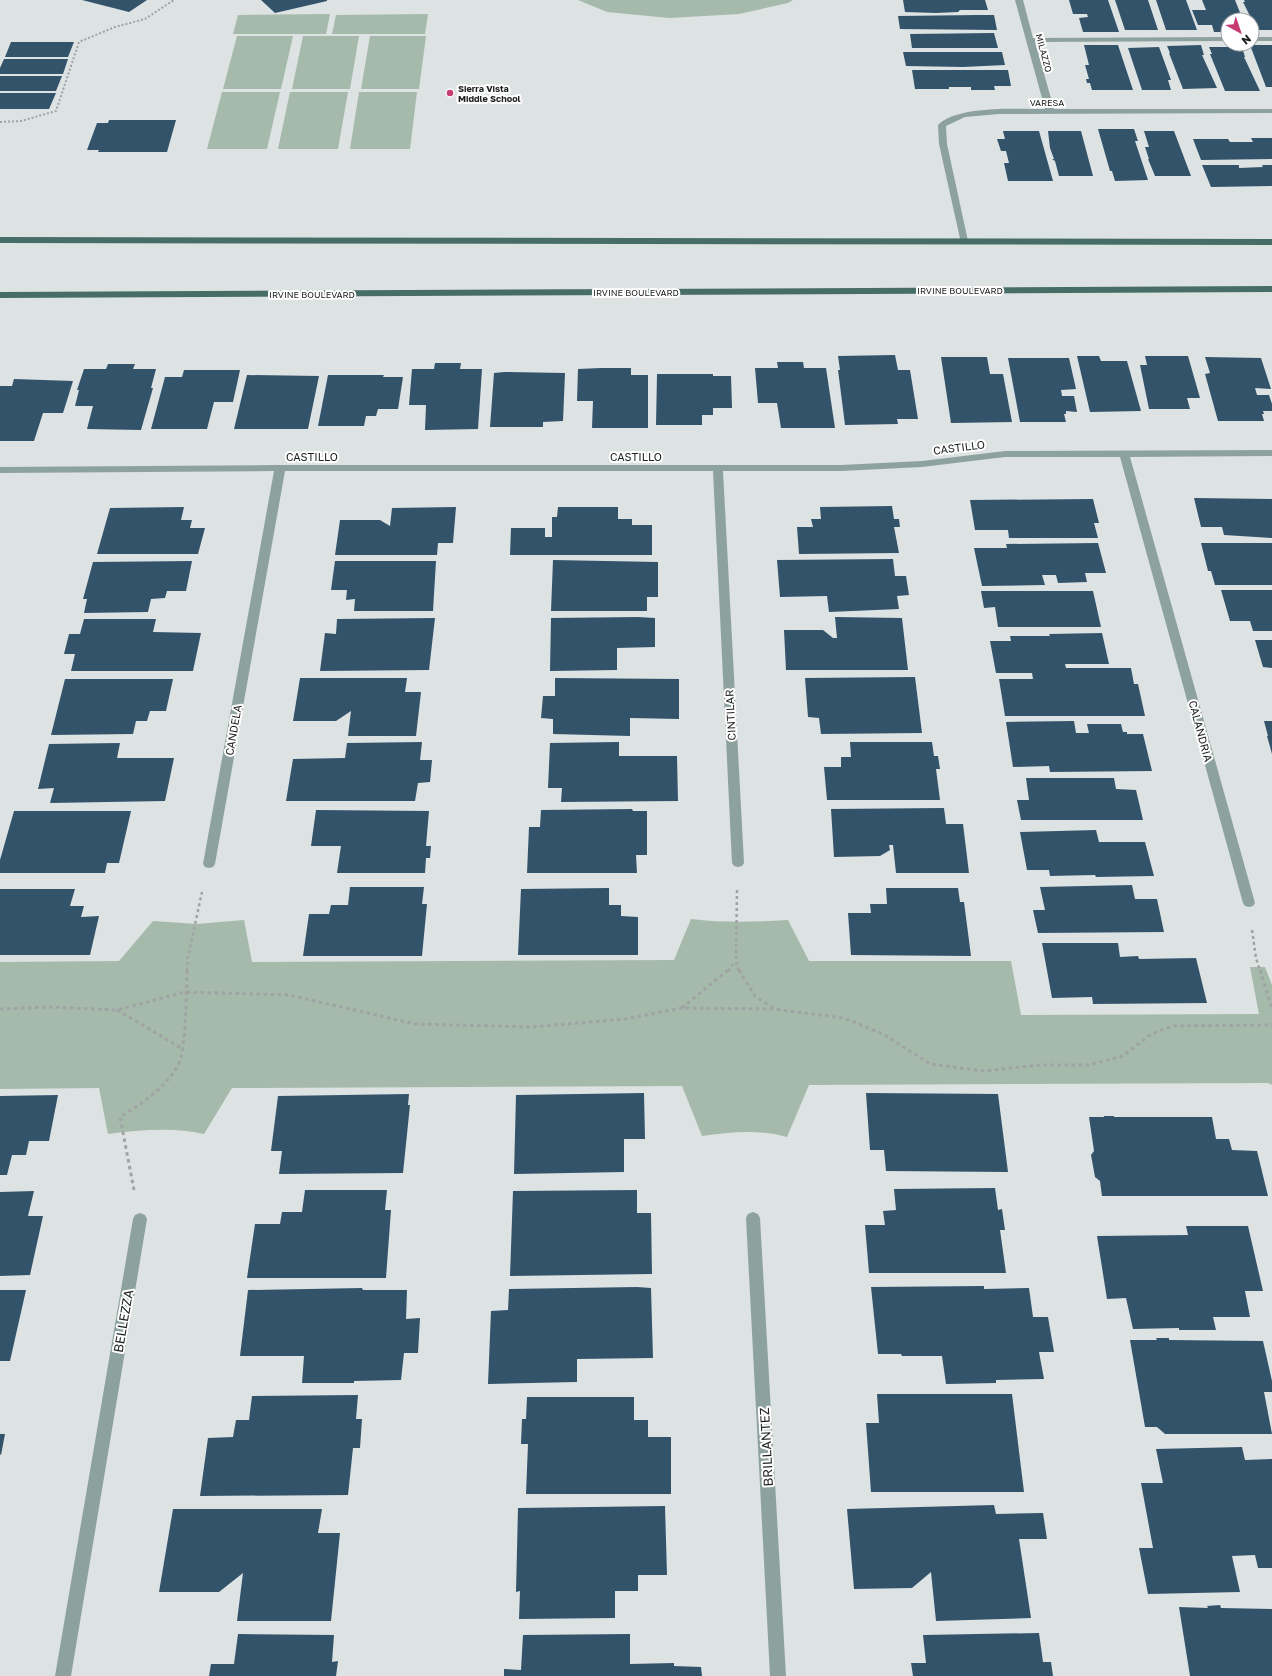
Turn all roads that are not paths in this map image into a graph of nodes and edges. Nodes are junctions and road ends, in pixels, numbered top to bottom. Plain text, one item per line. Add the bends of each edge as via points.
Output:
1 (1019, 0) edge
2 (1220, 39) edge
3 (1260, 39) edge
4 (1272, 39) edge
5 (1030, 40) junction
6 (1050, 112) junction
7 (1272, 112) edge
8 (0, 240) edge
9 (964, 241) junction
10 (1272, 242) edge
11 (1272, 289) edge
12 (0, 295) edge
13 (1124, 453) junction
14 (1272, 454) edge
15 (280, 468) junction
16 (718, 468) junction
17 (0, 470) edge
18 (738, 863) road end
19 (208, 864) road end
20 (1249, 903) road end
21 (753, 1218) dead end
22 (140, 1219) road end
23 (63, 1676) edge
24 (778, 1676) edge

1 - 5 street, MILAZZO
2 - 5 street
3 - 4 street
5 - 6 street, MILAZZO
6 - 7 street, VARESA
6 - 9 street, VARESA via 963,115 942,125 943,144
8 - 9 main road
9 - 10 main road
11 - 12 main road, IRVINE BOULEVARD
13 - 14 street, CASTILLO
13 - 16 street, CASTILLO via 1005,454 922,464 841,468
13 - 20 street, CALANDRIA
15 - 16 street, CASTILLO
15 - 17 street, CASTILLO
15 - 19 street, CANDELA
16 - 18 street, CINTILAR
21 - 24 street, BRILLANTEZ
22 - 23 street, BELLEZZA

